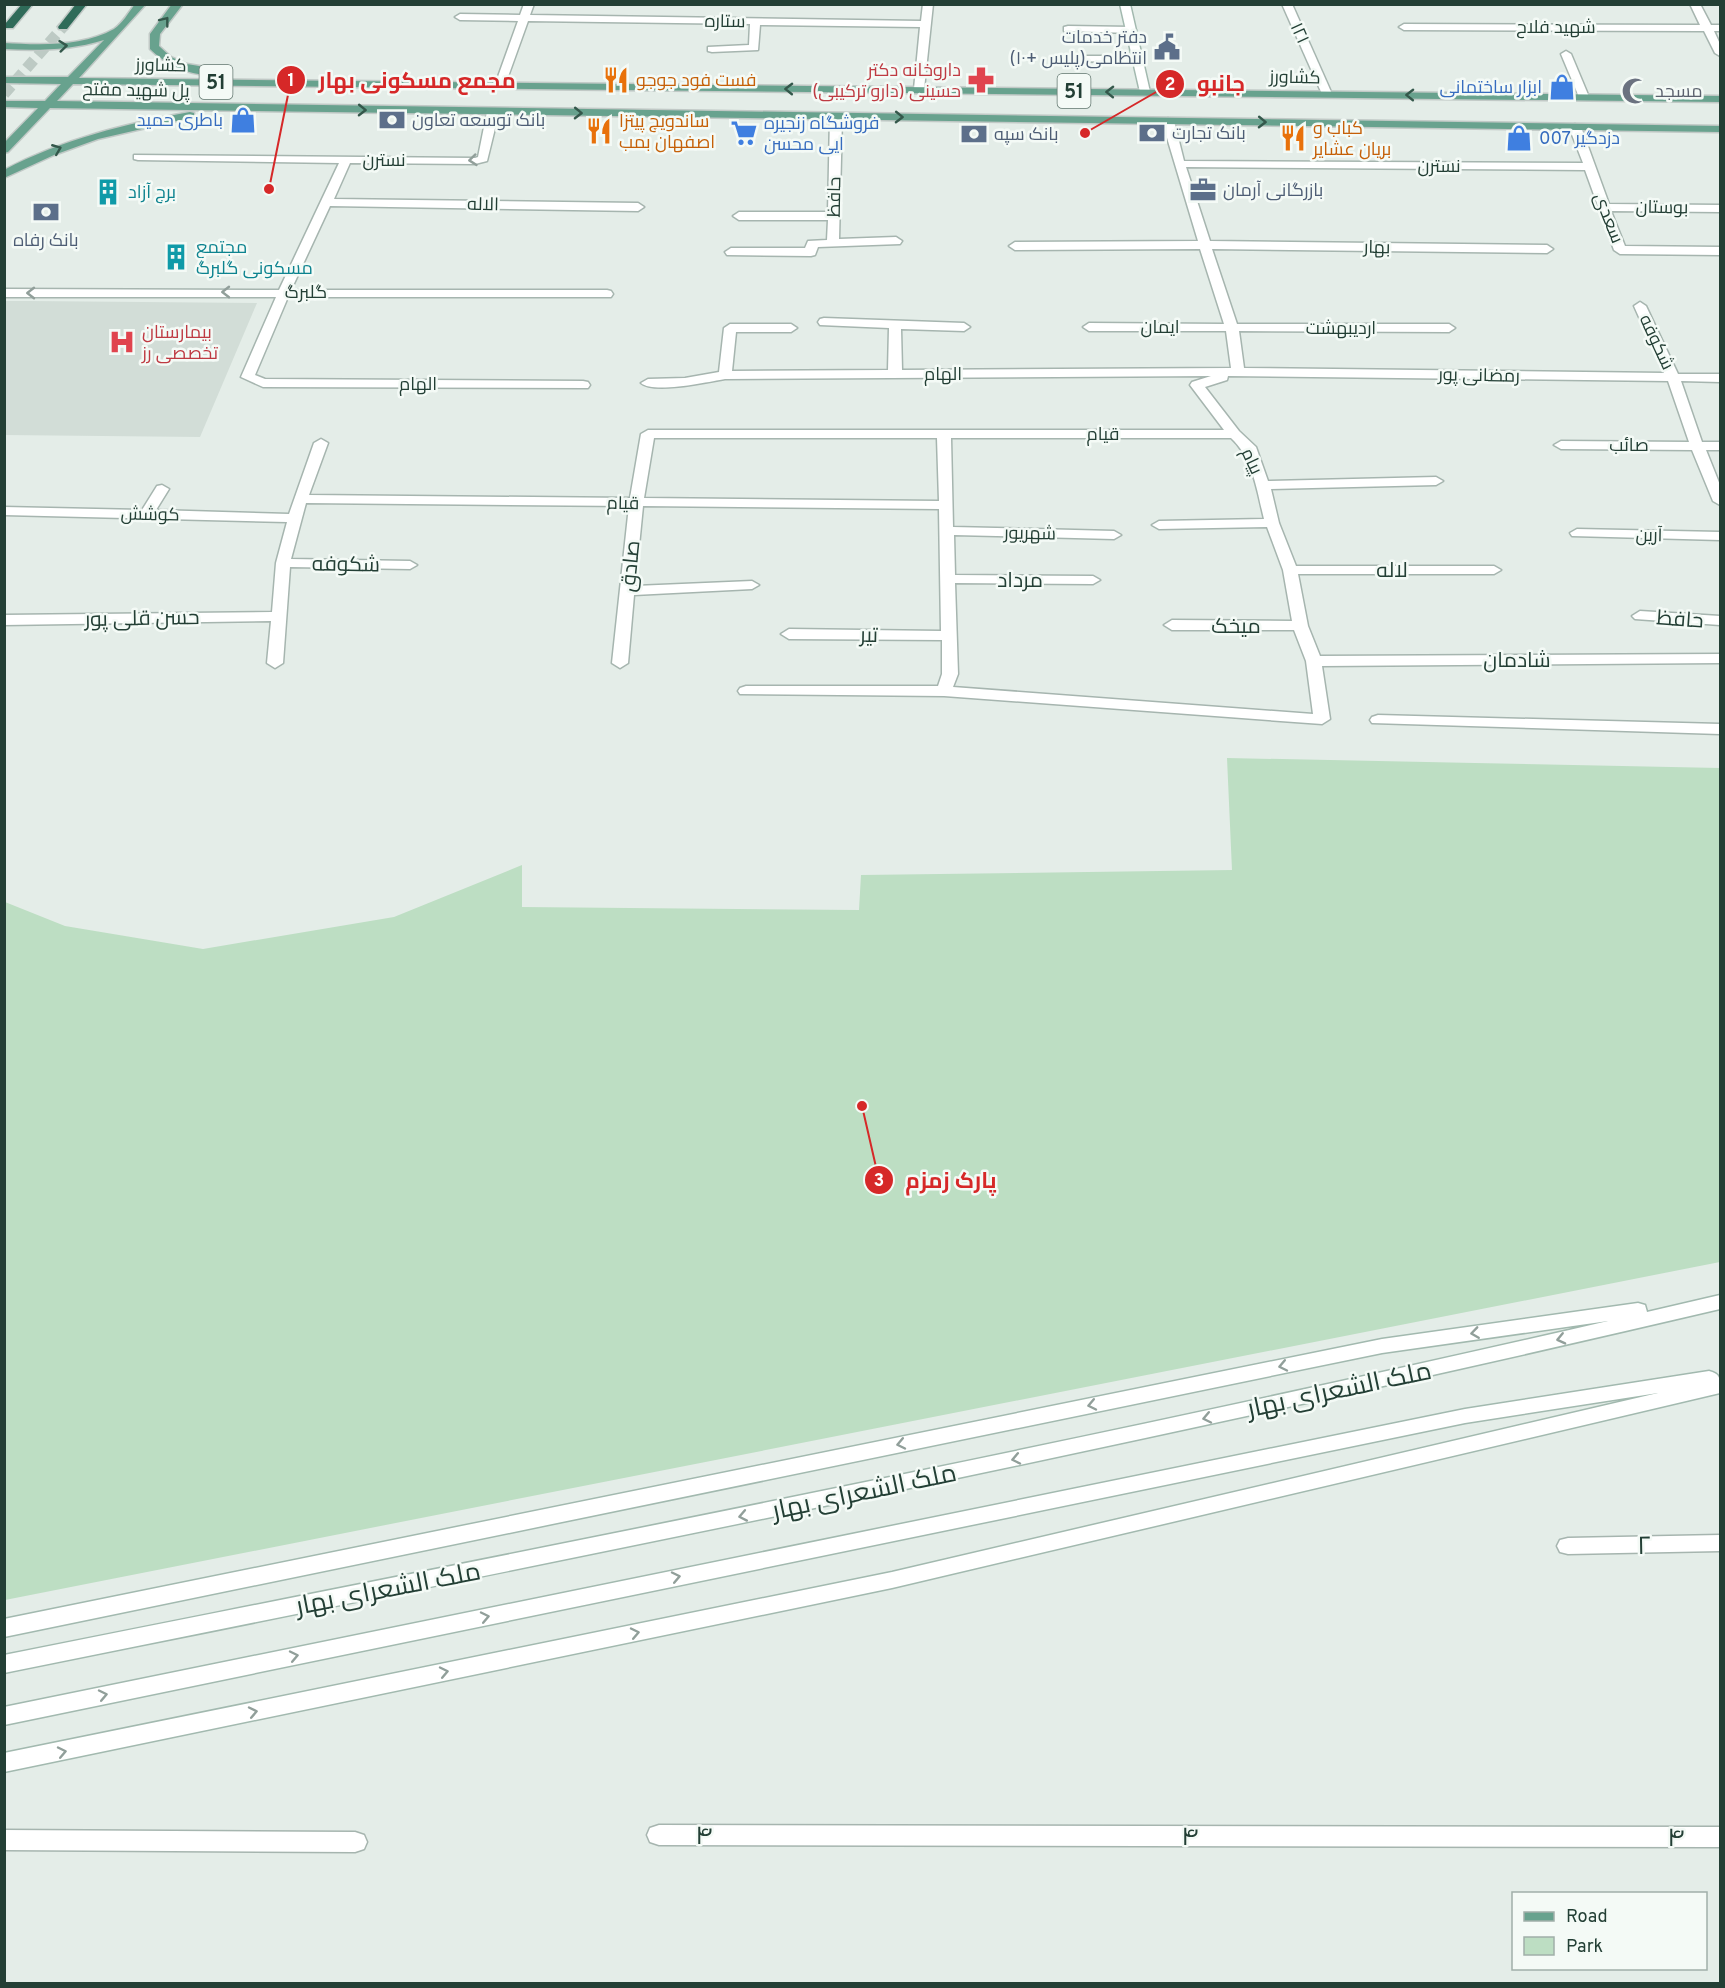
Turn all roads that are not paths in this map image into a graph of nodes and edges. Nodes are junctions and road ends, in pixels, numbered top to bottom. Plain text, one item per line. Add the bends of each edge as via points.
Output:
1 (28, 4) edge
2 (82, 4) edge
3 (141, 4) edge
4 (178, 4) edge
5 (529, 4) edge
6 (928, 4) edge
7 (1125, 4) edge
8 (1287, 4) edge
9 (1695, 4) edge
10 (460, 17) dead end
11 (525, 18) junction
12 (755, 22) junction
13 (925, 24) junction
14 (9, 26) dead end
15 (63, 27) tunnel mouth
16 (1404, 27) dead end
17 (1707, 28) junction
18 (1720, 28) edge
19 (120, 29) junction
20 (1068, 29) dead end
21 (1131, 30) junction
22 (4, 46) edge
23 (712, 49) dead end
24 (1720, 53) edge
25 (1566, 54) dead end
26 (1067, 59) dead end
27 (1138, 59) junction
28 (4, 80) edge
29 (29, 81) junction
30 (72, 81) junction
31 (428, 84) junction
32 (500, 85) junction
33 (4, 86) edge
34 (63, 89) junction
35 (919, 89) junction
36 (1145, 92) junction
37 (1327, 94) junction
38 (4, 95) edge
39 (1584, 98) junction
40 (1720, 99) edge
41 (4, 104) edge
42 (48, 105) junction
43 (304, 109) junction
44 (493, 112) junction
45 (836, 117) junction
46 (1168, 121) junction
47 (1575, 127) junction
48 (1720, 129) edge
49 (4, 150) edge
50 (138, 157) dead end
51 (346, 160) junction
52 (1179, 164) junction
53 (1591, 167) junction
54 (4, 175) edge
55 (328, 202) junction
56 (638, 207) dead end
57 (1604, 207) junction
58 (1720, 208) edge
59 (739, 216) dead end
60 (834, 216) junction
61 (896, 241) dead end
62 (833, 242) junction
63 (1207, 245) junction
64 (1015, 246) dead end
65 (1547, 249) dead end
66 (1720, 251) edge
67 (731, 252) dead end
68 (284, 292) junction
69 (4, 293) edge
70 (607, 294) dead end
71 (1640, 306) dead end
72 (824, 322) dead end
73 (895, 325) junction
74 (964, 327) dead end
75 (1089, 327) dead end
76 (791, 328) dead end
77 (1232, 328) junction
78 (1449, 328) dead end
79 (1238, 372) junction
80 (726, 375) junction
81 (895, 375) junction
82 (1673, 378) junction
83 (1720, 378) edge
84 (254, 381) joint
85 (648, 383) dead end
86 (583, 385) dead end
87 (944, 433) junction
88 (648, 434) joint
89 (1234, 434) junction
90 (321, 443) dead end
91 (1561, 445) dead end
92 (1696, 446) junction
93 (1720, 446) edge
94 (1436, 481) dead end
95 (1263, 485) junction
96 (1717, 486) edge
97 (162, 489) dead end
98 (300, 499) junction
99 (1720, 501) edge
100 (636, 503) junction
101 (945, 505) junction
102 (4, 511) edge
103 (147, 514) junction
104 (295, 518) junction
105 (1272, 523) junction
106 (1159, 525) dead end
107 (946, 531) junction
108 (1577, 533) dead end
109 (1114, 535) dead end
110 (1720, 536) edge
111 (283, 562) junction
112 (410, 565) dead end
113 (1290, 570) junction
114 (1494, 570) dead end
115 (948, 579) junction
116 (1093, 580) dead end
117 (752, 585) dead end
118 (627, 591) junction
119 (279, 616) junction
120 (1640, 616) dead end
121 (4, 620) edge
122 (1720, 621) edge
123 (1172, 625) dead end
124 (1300, 626) junction
125 (789, 634) dead end
126 (950, 636) junction
127 (1720, 659) edge
128 (1314, 661) junction
129 (275, 663) dead end
130 (620, 663) dead end
131 (746, 691) dead end
132 (944, 692) junction
133 (1378, 720) dead end
134 (1720, 729) edge
135 (1720, 1300) edge
136 (1720, 1376) edge
137 (1720, 1386) edge
138 (1720, 1543) edge
139 (1568, 1546) dead end
140 (4, 1628) edge
141 (4, 1664) edge
142 (4, 1716) edge
143 (4, 1763) edge
144 (659, 1835) dead end
145 (1720, 1837) edge
146 (4, 1840) edge
147 (355, 1842) dead end

1 - 14 highway
2 - 15 highway
3 - 19 main road
31 -> 4 main road via 180,66 162,57 154,47 155,34
5 - 11 street
6 - 13 street
7 - 21 street
8 - 37 street, ۱۲۱
9 - 17 street
10 - 11 street, ستاره
11 - 12 street, ستاره
11 - 32 street
12 - 13 street, ستاره
12 - 23 street via 754,48
13 - 35 street
16 - 17 street, شهید فلاح
17 - 18 street, شهید فلاح
17 - 24 street
22 -> 19 main road via 69,46
19 - 29 main road via 98,48
19 - 30 main road
20 - 21 street
21 - 27 street
25 - 39 street
26 - 27 street
27 - 36 street
28 - 29 main road, کشاورز / 51
29 - 30 main road, کشاورز / 51
29 - 33 main road
30 - 31 main road, کشاورز / 51
30 - 34 main road
31 - 32 main road, کشاورز / 51
31 - 34 main road
35 -> 32 main road, کشاورز / 51
34 - 38 main road
34 - 42 main road
36 -> 35 main road, کشاورز / 51
36 - 37 main road, کشاورز / 51
39 -> 37 main road, کشاورز / 51
39 - 40 main road, کشاورز / 51
41 - 42 main road, پل شهید مفتح / 51
42 - 43 main road, پل شهید مفتح / 51
42 - 49 main road
43 -> 44 main road, 51
54 -> 43 main road via 86,137 137,124 192,114
44 -> 45 main road, 51
44 -> 51 street, نسترن via 480,160
45 -> 46 main road, 51
45 - 60 street, حافظ
46 -> 47 main road, 51
46 - 52 street
47 - 48 main road, 51
47 - 53 street, سعدی
50 - 51 street
51 - 55 street, نسترن
52 - 53 street, نسترن
52 - 63 street
53 - 57 street, سعدی
55 - 56 street, الاله
55 - 68 street, نسترن
57 - 58 street, بوستان
57 - 66 street, سعدی via 1620,250
59 - 60 street
60 - 62 street, حافظ
61 - 62 street
62 - 67 street via 812,244 811,252
63 - 64 street
63 - 65 street, بهار
63 - 77 street
68 -> 69 street, گلبرگ
68 - 70 street, گلبرگ
68 - 84 street, نسترن via 248,377
71 - 82 street, شکوفه
72 - 73 street
73 - 74 street
73 - 81 street
75 - 77 street, ایمان
76 - 80 street via 730,328
77 - 78 street, اردیبهشت
77 - 79 street
79 - 81 street, الهام
79 - 82 street, رمضانی پور
79 - 89 street, پیام via 1197,386
80 - 81 street, الهام
80 - 85 street, الهام
82 - 83 street, رمضانی پور
82 - 92 street, شکوفه
84 - 86 street, الهام
87 - 88 street, قیام
87 - 89 street, قیام
87 - 101 street
88 - 100 street, صادق
89 - 95 street, پیام via 1249,447
90 - 98 street
91 - 92 street, صائب
92 - 93 street, صائب
92 - 96 street, شکوفه
94 - 95 street
95 - 105 street, پیام
96 - 99 street, شکوفه
97 - 103 street
98 - 100 street, قیام
98 - 104 street
100 - 101 street, قیام
100 - 118 street, صادق
101 - 107 street
102 - 103 street, کوشش
103 - 104 street, کوشش
104 - 111 street
105 - 106 street
105 - 113 street, پیام
107 - 109 street, شهریور
107 - 115 street
108 - 110 street, آرین
111 - 112 street, شکوفه
111 - 119 street
113 - 114 street, لاله
113 - 124 street, پیام
115 - 116 street, مرداد
115 - 126 street
117 - 118 street
118 - 130 street, صادق
119 - 121 street, حسن قلی پور
119 - 129 street
120 - 122 street, حافظ
123 - 124 street, میخک
124 - 128 street, پیام
125 - 126 street, تیر
126 - 132 street via 950,674
127 - 128 street, شادمان
128 - 132 street, پیام via 1322,718
131 - 132 street
133 - 134 street
135 -> 140 street via 1382,1346
135 -> 141 street, ملک الشعرای بهار via 1402,1376 858,1493
142 -> 136 street, ملک الشعرای بهار via 1465,1416
143 -> 137 street via 892,1580
138 - 139 street, ۲
144 - 145 street, ۴
146 - 147 street

